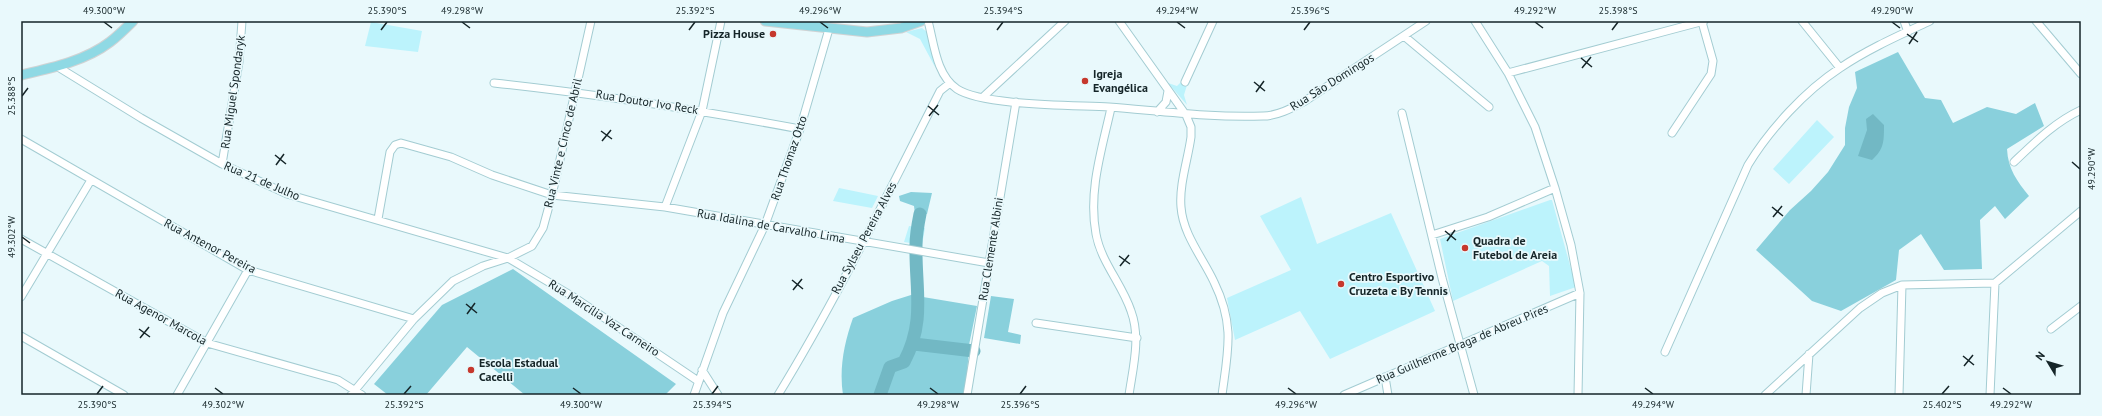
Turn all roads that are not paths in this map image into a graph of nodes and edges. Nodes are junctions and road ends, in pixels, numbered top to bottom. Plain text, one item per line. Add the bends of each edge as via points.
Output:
1 (133, 21) edge
2 (242, 21) edge
3 (591, 21) edge
4 (722, 21) edge
5 (765, 21) edge
6 (921, 21) edge
7 (928, 21) edge
8 (1065, 21) edge
9 (1118, 21) edge
10 (1213, 21) edge
11 (1426, 21) edge
12 (1475, 21) edge
13 (1703, 21) edge
14 (1802, 21) edge
15 (1904, 21) edge
16 (1930, 21) edge
17 (2036, 21) edge
18 (829, 29) junction
19 (1908, 32) junction
20 (1404, 36) junction
21 (58, 67) junction
22 (1840, 68) junction
23 (1508, 73) junction
24 (2081, 74) edge
25 (21, 75) edge
26 (1185, 82) dead end
27 (494, 83) dead end
28 (950, 83) junction
29 (576, 91) junction
30 (1168, 91) junction
31 (983, 97) junction
32 (1016, 102) junction
33 (1111, 108) junction
34 (1489, 108) dead end
35 (702, 110) junction
36 (2081, 110) edge
37 (1157, 112) junction
38 (1402, 113) dead end
39 (1186, 114) junction
40 (800, 129) junction
41 (1672, 133) dead end
42 (21, 139) edge
43 (2014, 162) dead end
44 (222, 164) junction
45 (91, 180) junction
46 (1555, 188) junction
47 (552, 195) junction
48 (665, 207) junction
49 (2081, 212) edge
50 (378, 219) junction
51 (765, 225) junction
52 (1432, 236) junction
53 (21, 239) edge
54 (862, 242) junction
55 (46, 253) junction
56 (508, 258) junction
57 (989, 263) junction
58 (248, 270) junction
59 (1995, 283) junction
60 (1902, 285) junction
61 (1580, 293) junction
62 (21, 297) edge
63 (2081, 306) edge
64 (414, 319) junction
65 (1036, 323) dead end
66 (2051, 329) dead end
67 (21, 336) edge
68 (1137, 338) junction
69 (207, 343) junction
70 (1460, 345) junction
71 (1665, 352) dead end
72 (1809, 354) junction
73 (702, 370) junction
74 (1385, 377) junction
75 (698, 380) junction
76 (352, 393) edge
77 (124, 395) edge
78 (177, 395) edge
79 (362, 395) edge
80 (694, 395) edge
81 (718, 395) edge
82 (778, 395) edge
83 (967, 395) edge
84 (1129, 395) edge
85 (1222, 395) edge
86 (1344, 395) edge
87 (1388, 395) edge
88 (1474, 395) edge
89 (1578, 395) edge
90 (1765, 395) edge
91 (1806, 395) edge
92 (1898, 395) edge
93 (1990, 395) edge

1 - 21 main road via 110,42 91,54
2 - 44 street, Rua Miguel Spondaryk via 240,62
3 - 29 street, Rua Vinte e Cinco de Abril
4 - 35 street
5 - 18 main road
6 - 18 main road via 887,31
7 - 28 street via 942,72
8 - 31 street
9 - 30 street
10 - 26 street
11 - 20 street, Rua São Domingos
12 - 23 street
13 - 23 street
13 - 41 street via 1713,61 1711,74
14 - 22 street
15 - 19 street
16 - 19 street
17 - 24 street
18 - 40 street, Rua Thomaz Otto
19 - 22 street
20 - 34 street
20 - 39 street, Rua São Domingos via 1285,112 1264,116
21 - 25 main road
21 - 44 street, Rua 21 de Julho
22 - 71 street via 1802,98 1756,153 1738,186
23 - 46 street via 1535,127
27 - 29 street, Rua Doutor Ivo Reck
28 - 31 street, Rua São Domingos via 957,89
28 - 54 street, Rua Sylseu Pereira Alves via 940,91
29 - 35 street, Rua Doutor Ivo Reck
29 - 47 street, Rua Vinte e Cinco de Abril
30 - 37 street via 1166,102
30 - 39 street
31 - 32 street, Rua São Domingos
32 - 33 street, Rua São Domingos
32 - 57 street, Rua Clemente Albini
33 - 37 street, Rua São Domingos
33 - 68 street via 1094,187 1095,232 1099,248 1131,311
35 - 40 street, Rua Doutor Ivo Reck
35 - 48 street
36 - 43 street via 2068,116 2047,132
37 - 39 street, Rua São Domingos
38 - 52 street
39 - 85 street via 1191,127 1191,137 1181,206 1183,221 1214,281 1226,314 1230,337
40 - 51 street, Rua Thomaz Otto
42 - 45 street, Rua Antenor Pereira
44 - 50 street, Rua 21 de Julho via 287,194
45 - 55 street
45 - 58 street, Rua Antenor Pereira
46 - 52 street via 1488,217
46 - 61 street via 1571,245
47 - 48 street, Rua Idalina de Carvalho Lima
47 - 50 street, Rua Idalina de Carvalho Lima via 492,175 451,157 401,143 395,145 390,152
47 - 56 street, Rua Vinte e Cinco de Abril via 543,228 532,246
48 - 51 street, Rua Idalina de Carvalho Lima
49 - 59 street
50 - 56 street, Rua 21 de Julho
51 - 54 street, Rua Idalina de Carvalho Lima
51 - 73 street, Rua Thomaz Otto via 723,313
52 - 70 street
53 - 55 street, Rua Agenor Marcola
54 - 57 street, Rua Idalina de Carvalho Lima
54 - 82 street, Rua Sylseu Pereira Alves
55 - 62 street
55 - 69 street, Rua Agenor Marcola
56 - 64 street via 483,266 453,281
56 - 75 street, Rua Marcília Vaz Carneiro via 572,296
57 - 83 street, Rua Clemente Albini
58 - 64 street, Rua Antenor Pereira
58 - 69 street
59 - 60 street
59 - 93 street
60 - 72 street via 1882,293 1860,308
60 - 92 street
61 - 70 street, Rua Guilherme Braga de Abreu Pires
61 - 89 street
63 - 66 street
64 - 76 street
65 - 68 street
67 - 77 street
68 - 84 street
69 - 76 street, Rua Agenor Marcola via 338,380
69 - 78 street
70 - 74 street, Rua Guilherme Braga de Abreu Pires
70 - 88 street
72 - 90 street
72 - 91 street
73 - 75 street, Rua Thomaz Otto
73 - 81 street
74 - 86 street, Rua Guilherme Braga de Abreu Pires
74 - 87 street
75 - 80 street, Rua Thomaz Otto
76 - 79 street, Rua Agenor Marcola

